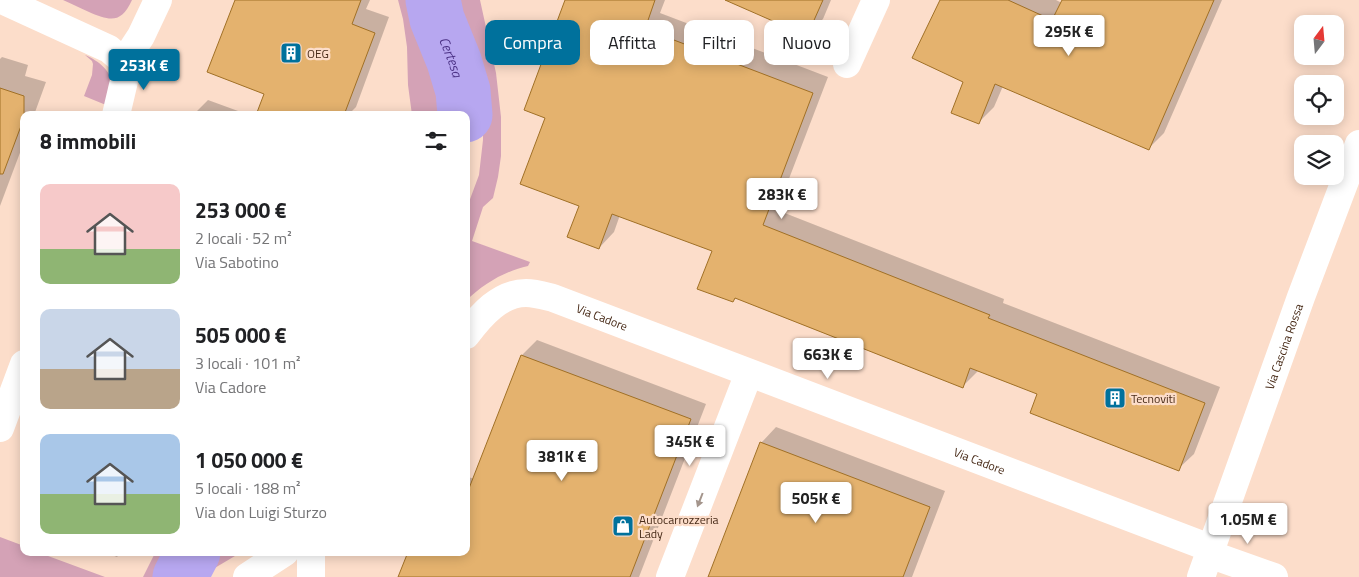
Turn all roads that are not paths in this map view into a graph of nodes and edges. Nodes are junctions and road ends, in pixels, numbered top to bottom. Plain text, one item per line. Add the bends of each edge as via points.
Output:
1 (2, 0) edge
2 (158, 0) edge
3 (876, 0) edge
4 (849, 60) edge
5 (124, 62) junction
6 (117, 111) edge
7 (1359, 144) edge
8 (470, 330) edge
9 (749, 373) junction
10 (20, 375) edge
11 (0, 428) edge
12 (279, 556) edge
13 (311, 556) edge
14 (1206, 560) edge
15 (247, 577) edge
16 (311, 577) edge
17 (670, 577) edge
18 (1274, 577) edge

1 - 5 street via 109,49
2 - 5 street
3 - 4 street
5 - 6 street via 124,81
7 - 14 street, Via Cascina Rossa
8 - 9 street, Via Cadore via 505,298 528,293 553,298
9 - 14 street, Via Cadore
9 -> 17 street
10 - 11 street
12 - 15 street
13 - 16 street
14 - 18 street, Via Cadore

